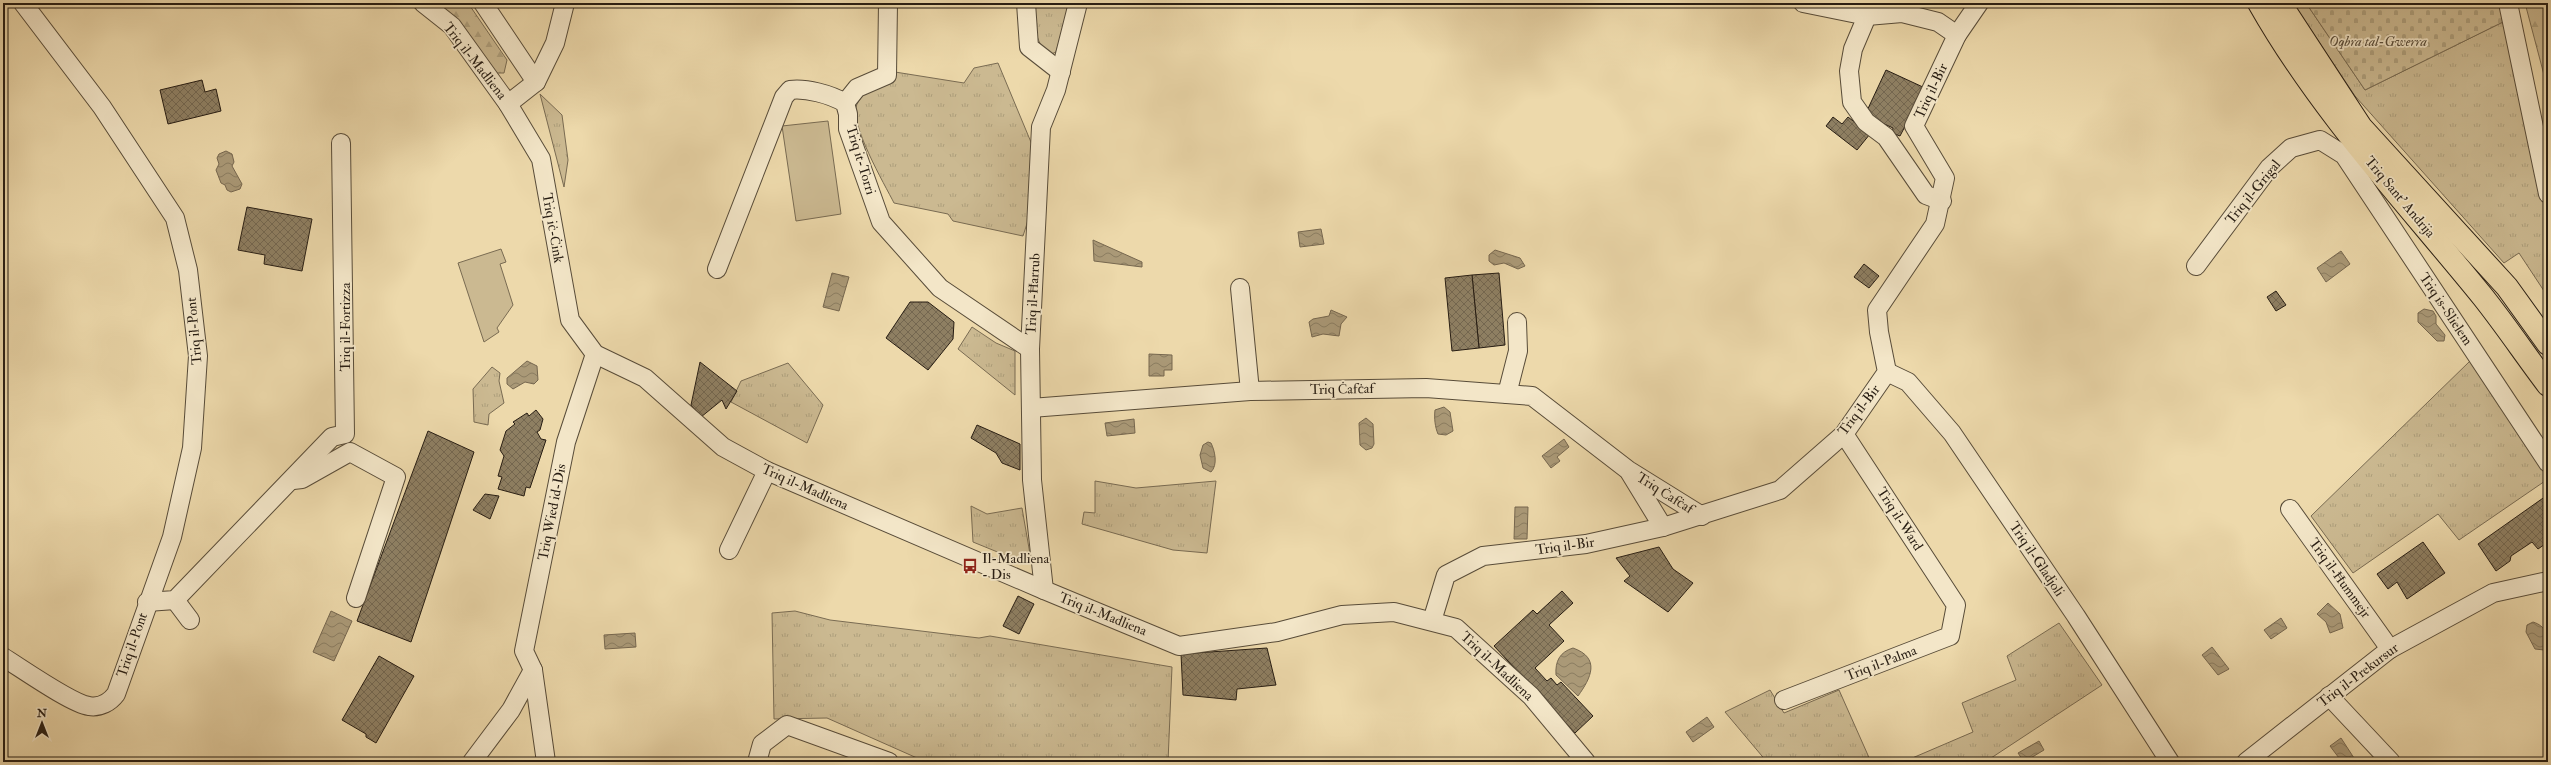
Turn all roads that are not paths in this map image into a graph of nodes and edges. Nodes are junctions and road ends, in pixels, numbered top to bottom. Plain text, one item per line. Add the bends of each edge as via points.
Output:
1 (23, 3) edge
2 (423, 3) edge
3 (483, 3) edge
4 (565, 3) edge
5 (888, 3) edge
6 (1026, 3) edge
7 (1078, 3) edge
8 (1803, 3) edge
9 (1979, 3) edge
10 (2259, 3) edge
11 (2280, 3) edge
12 (2508, 3) edge
13 (1867, 16) junction
14 (1957, 35) junction
15 (1061, 72) junction
16 (536, 82) junction
17 (845, 103) junction
18 (508, 104) junction
19 (341, 143) dead end
20 (2344, 155) joint
21 (2548, 194) edge
22 (1942, 201) junction
23 (2196, 266) dead end
24 (717, 269) dead end
25 (1240, 288) dead end
26 (1517, 322) dead end
27 (2548, 344) edge
28 (1030, 349) junction
29 (595, 354) junction
30 (1887, 372) junction
31 (2548, 386) edge
32 (1250, 391) junction
33 (1507, 394) junction
34 (1031, 408) junction
35 (1844, 434) junction
36 (2548, 463) edge
37 (1628, 470) junction
38 (767, 471) junction
39 (287, 482) junction
40 (2290, 508) dead end
41 (1702, 516) junction
42 (1663, 527) junction
43 (729, 550) dead end
44 (2548, 582) edge
45 (1044, 590) junction
46 (356, 598) dead end
47 (175, 600) junction
48 (147, 602) junction
49 (1956, 605) joint
50 (190, 620) dead end
51 (1432, 621) junction
52 (2390, 649) junction
53 (3, 657) edge
54 (533, 670) junction
55 (2329, 696) junction
56 (1784, 700) dead end
57 (472, 762) edge
58 (546, 762) edge
59 (757, 762) edge
60 (889, 762) edge
61 (1586, 762) edge
62 (2170, 762) edge
63 (2246, 762) edge
64 (2391, 762) edge

1 - 48 street, Triq il-Pont via 102,107 175,218 188,270 198,356 192,448 172,537
2 - 18 street, Triq il-Madliena via 452,26
3 - 16 street
4 - 16 street via 555,43
5 - 17 street via 887,75 857,88
6 - 15 street via 1029,47
7 - 15 street, Triq il-Ħarrub
8 - 13 street
9 - 14 street, Triq il-Bir
10 - 31 highway, Triq Sant' Andrija via 2278,37 2350,137 2484,299
11 - 27 highway, Triq Sant' Andrija via 2361,127 2507,287
12 - 21 street
13 - 14 street via 1902,14 1938,22
13 - 22 street via 1853,49 1849,71 1852,102 1866,122 1886,137 1926,195
14 - 22 street, Triq il-Bir via 1914,126 1945,178
15 - 28 street, Triq il-Ħarrub via 1041,127
16 - 18 street
17 - 24 street via 837,98 799,89 790,90 784,97
17 - 28 street, Triq it-Torri via 848,130 881,222 940,288
18 - 29 street, Triq iċ-Ċink via 541,159 570,320
19 - 39 street, Triq il-Fortizza via 345,434 332,437
20 - 23 street, Triq il-Grigal via 2320,140 2291,148 2270,168
20 - 36 street, Triq is-Slielem
22 - 30 street, Triq il-Bir via 1935,224 1877,310
25 - 32 street
26 - 33 street via 1518,350
28 - 34 street, Triq il-Ħarrub
29 - 38 street, Triq il-Madliena via 645,378 723,447
29 - 54 street, Triq Wied id-Dis via 566,442 524,651
30 - 35 street, Triq il-Bir
30 - 62 street, Triq il-Gladjoli via 1908,382 1952,433 2076,616
32 - 33 street, Triq Ċafċaf via 1426,388
32 - 34 street, Triq Ċafċaf
33 - 37 street, Triq Ċafċaf via 1532,396
34 - 45 street, Triq il-Ħarrub via 1032,480
35 - 41 street, Triq il-Bir via 1780,490
35 - 49 street, Triq il-Ward
37 - 41 street, Triq Ċafċaf
37 - 42 street, Triq Ċafċaf
38 - 43 street
38 - 45 street, Triq il-Madliena
39 - 46 street via 302,479 350,452 396,477
39 - 47 street, Triq il-Fortizza
40 - 52 street, Triq il-Ħummejr
41 - 42 street, Triq il-Bir
42 - 51 street, Triq il-Bir via 1586,544 1483,556 1446,575
44 - 52 street, Triq il-Prekursur via 2493,593
45 - 51 street, Triq il-Madliena via 1179,646 1277,632 1342,615 1394,612
47 - 48 street
47 - 50 street
48 - 53 street, Triq il-Pont via 116,694 105,703 94,707 82,704
49 - 56 street, Triq il-Palma via 1950,636
51 - 61 street, Triq il-Madliena via 1456,628 1531,696
52 - 55 street, Triq il-Prekursur
54 - 57 street via 511,710
54 - 58 street, Triq Wied id-Dis
55 - 63 street, Triq il-Prekursur
55 - 64 street
59 - 60 street via 762,744 788,725

